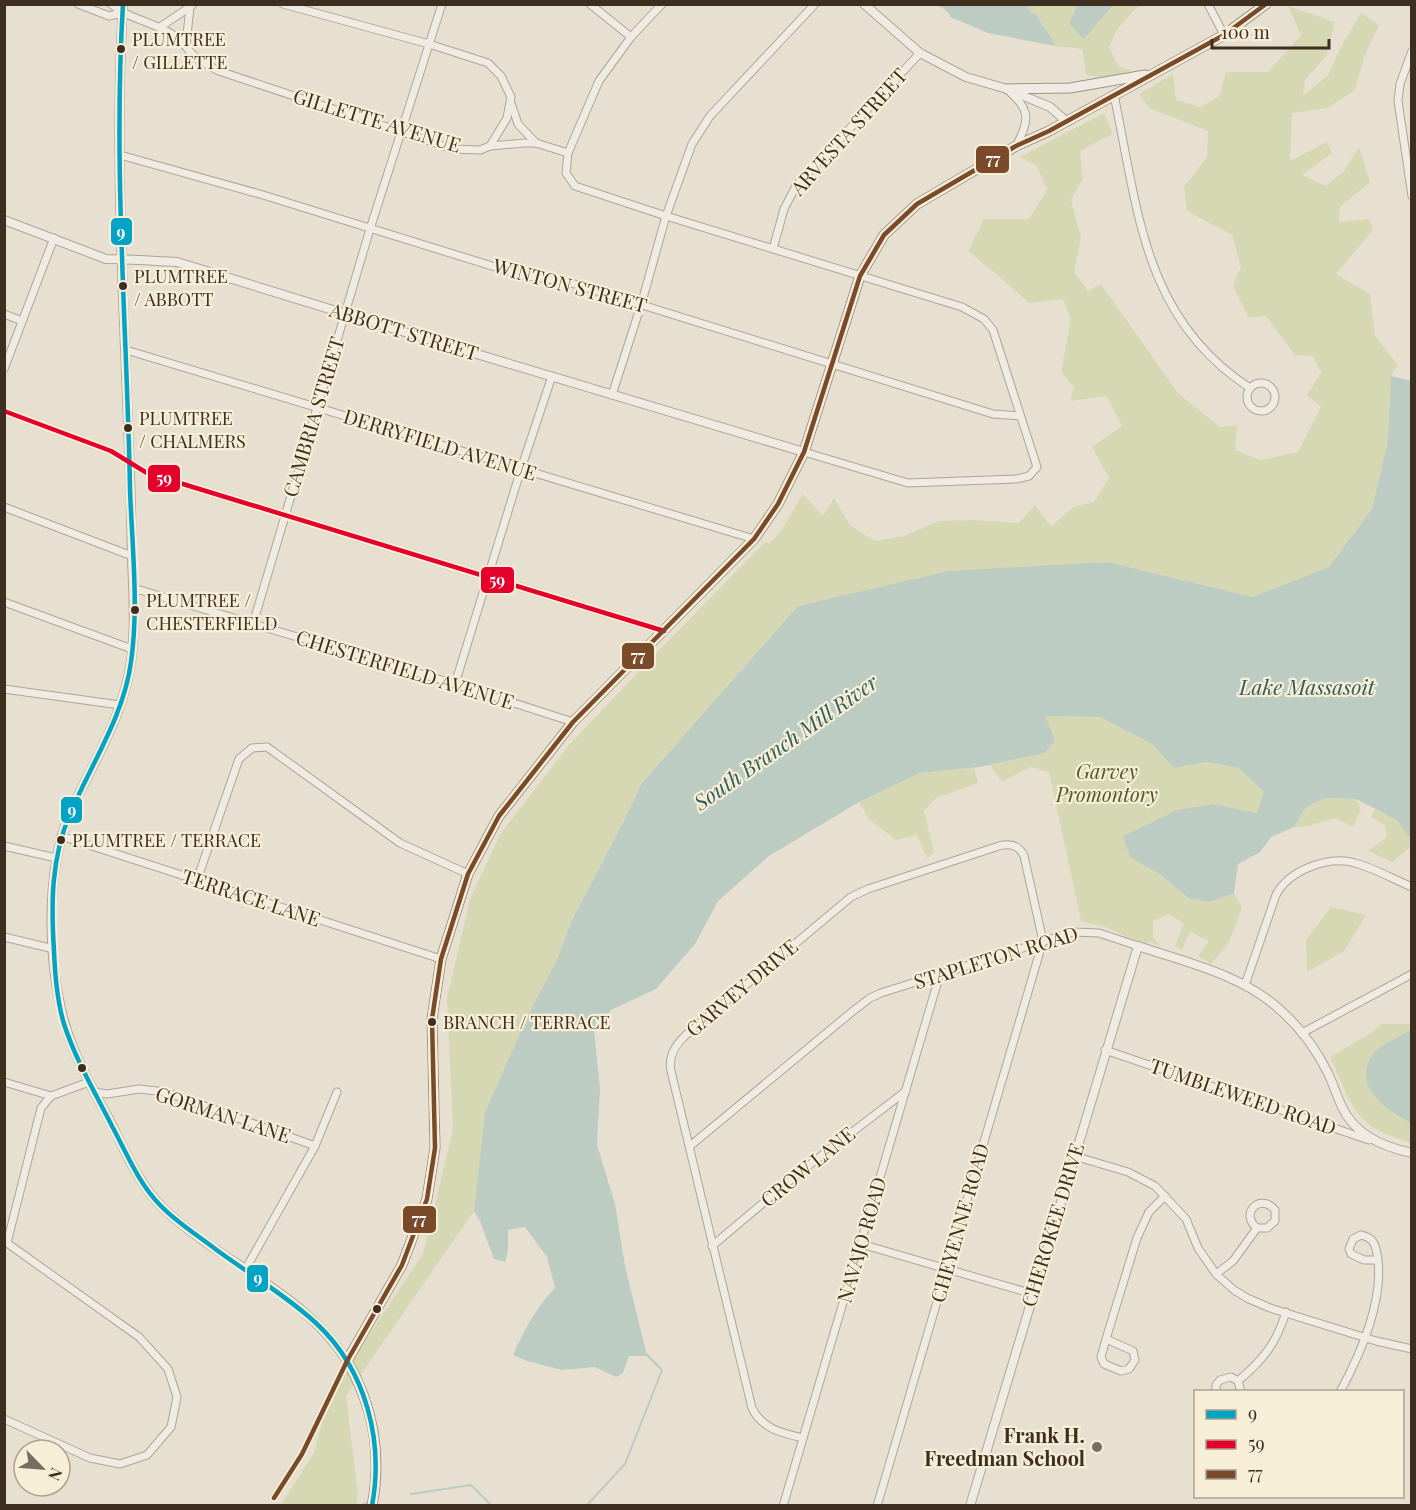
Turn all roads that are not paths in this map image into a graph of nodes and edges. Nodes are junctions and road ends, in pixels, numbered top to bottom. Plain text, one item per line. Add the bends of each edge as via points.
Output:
1 (78, 4) edge
2 (111, 4) edge
3 (283, 4) edge
4 (442, 4) edge
5 (590, 4) edge
6 (662, 4) edge
7 (815, 4) edge
8 (864, 4) edge
9 (1208, 4) edge
10 (1266, 4) edge
11 (191, 6) edge
12 (123, 9) edge
13 (160, 27) junction
14 (1224, 34) junction
15 (631, 37) junction
16 (186, 44) junction
17 (429, 44) junction
18 (1412, 51) edge
19 (920, 53) junction
20 (1156, 72) junction
21 (1007, 89) junction
22 (1114, 95) junction
23 (511, 97) junction
24 (1066, 121) junction
25 (402, 131) junction
26 (536, 143) junction
27 (1016, 146) junction
28 (490, 147) junction
29 (568, 153) junction
30 (120, 155) junction
31 (1412, 196) edge
32 (666, 216) junction
33 (4, 220) edge
34 (370, 229) junction
35 (54, 238) junction
36 (773, 249) junction
37 (123, 257) junction
38 (860, 276) junction
39 (641, 305) junction
40 (4, 314) edge
41 (344, 314) junction
42 (22, 321) junction
43 (126, 350) junction
44 (832, 363) junction
45 (4, 369) edge
46 (552, 376) junction
47 (1250, 388) junction
48 (612, 395) junction
49 (316, 408) junction
50 (4, 411) edge
51 (1020, 416) junction
52 (804, 452) junction
53 (130, 463) junction
54 (521, 470) junction
55 (4, 507) edge
56 (285, 515) junction
57 (754, 539) junction
58 (132, 556) junction
59 (488, 577) junction
60 (133, 588) junction
61 (4, 602) edge
62 (253, 624) junction
63 (664, 631) junction
64 (132, 649) junction
65 (455, 684) junction
66 (4, 689) edge
67 (120, 705) junction
68 (573, 722) junction
69 (61, 836) junction
70 (4, 846) edge
71 (56, 858) junction
72 (468, 874) junction
73 (197, 880) junction
74 (1412, 888) edge
75 (4, 937) edge
76 (1042, 940) junction
77 (1138, 946) junction
78 (54, 949) junction
79 (441, 958) junction
80 (940, 974) junction
81 (1412, 974) edge
82 (1245, 985) junction
83 (1302, 1034) junction
84 (1105, 1050) junction
85 (4, 1082) edge
86 (89, 1082) junction
87 (906, 1091) junction
88 (95, 1092) junction
89 (337, 1092) dead end
90 (51, 1096) junction
91 (1381, 1144) junction
92 (315, 1146) junction
93 (690, 1146) junction
94 (1412, 1153) edge
95 (1074, 1156) junction
96 (1165, 1196) junction
97 (1257, 1228) dead end
98 (6, 1242) edge
99 (861, 1244) junction
100 (712, 1246) junction
101 (1378, 1260) junction
102 (245, 1270) junction
103 (946, 1270) junction
104 (1216, 1274) junction
105 (1033, 1294) junction
106 (1286, 1312) junction
107 (1364, 1337) junction
108 (1106, 1339) junction
109 (1412, 1349) edge
110 (347, 1362) junction
111 (1238, 1381) junction
112 (1216, 1390) edge
113 (1240, 1390) edge
114 (1341, 1390) edge
115 (4, 1419) edge
116 (803, 1438) junction
117 (274, 1498) dead end
118 (372, 1506) edge
119 (783, 1506) edge
120 (877, 1506) edge
121 (970, 1506) edge

1 - 12 street, GILLETTE AVENUE via 109,16
2 - 12 street, GILLETTE AVENUE
3 - 17 street
4 - 17 street, CAMBRIA STREET
5 - 15 street
6 - 15 street
7 - 32 street via 699,131
8 - 19 street
9 - 14 street
10 - 14 main road
11 - 13 street
11 - 16 street
12 - 13 street, GILLETTE AVENUE
12 - 30 street via 118,93
13 - 16 street, GILLETTE AVENUE
14 - 20 main road
15 - 29 street via 599,81
16 - 25 street, GILLETTE AVENUE via 195,56 219,71
17 - 23 street via 488,63 501,76
17 - 25 street, CAMBRIA STREET
18 - 31 street via 1398,101
19 - 21 street via 966,77
19 - 36 street, ARVESTA STREET via 796,186 784,209
20 - 21 main road via 1071,88
20 - 22 main road
21 - 24 street via 1050,107
21 - 27 street via 1023,105 1026,115 1025,129
22 - 24 main road
22 - 47 street via 1141,231 1155,270 1189,334 1224,370
23 - 26 street via 516,120
23 - 28 street via 507,118
24 - 27 main road
25 - 28 street, GILLETTE AVENUE via 453,149
25 - 34 street, CAMBRIA STREET
26 - 28 street, GILLETTE AVENUE
26 - 29 street, GILLETTE AVENUE
27 - 38 main road via 917,204 884,235
29 - 32 street via 566,173 575,186
30 - 34 street, WINTON STREET
30 - 37 street
32 - 36 street
32 - 39 street
33 - 35 street, ABBOTT STREET
34 - 39 street, WINTON STREET via 521,275 562,281
34 - 41 street, CAMBRIA STREET
35 - 37 street, ABBOTT STREET via 106,259
35 - 42 street
36 - 38 street
37 - 41 street, ABBOTT STREET via 177,262
37 - 43 street
38 - 44 main road
38 - 51 street via 962,307 984,319 993,330
39 - 44 street, WINTON STREET
39 - 48 street
40 - 42 street
41 - 46 street, ABBOTT STREET
41 - 49 street, CAMBRIA STREET
42 - 45 street
43 - 49 street, DERRYFIELD AVENUE
43 - 53 street
44 - 51 street, WINTON STREET via 993,414
44 - 52 main road
46 - 48 street, ABBOTT STREET
46 - 54 street
47 - 47 street via 1258,383 1268,384 1275,394 1274,404 1263,411 1254,408 1248,401
48 - 52 street, ABBOTT STREET
49 - 54 street, DERRYFIELD AVENUE
49 - 56 street, CAMBRIA STREET
50 - 53 street via 111,451
51 - 52 street via 1037,466 1029,476 1016,479 908,483
52 - 57 main road via 778,504
53 - 56 street via 147,473
53 - 58 street
54 - 57 street, DERRYFIELD AVENUE
54 - 59 street
55 - 58 street
56 - 59 street
56 - 62 street, CAMBRIA STREET
57 - 63 main road
58 - 60 street
59 - 63 street
59 - 65 street
60 - 62 street, CHESTERFIELD AVENUE
60 - 64 street
61 - 64 street
62 - 65 street, CHESTERFIELD AVENUE
63 - 68 main road
64 - 67 street
65 - 68 street, CHESTERFIELD AVENUE
66 - 67 street
67 - 69 street
68 - 72 main road via 500,816
69 - 71 street
69 - 73 street, TERRACE LANE
70 - 71 street
71 - 78 street via 52,893
72 - 73 street via 400,843 267,747 252,748 239,759
72 - 79 main road
73 - 79 street, TERRACE LANE
74 - 82 street via 1352,862 1325,863 1299,873 1276,895
75 - 78 street
76 - 77 street, STAPLETON ROAD via 1087,931
76 - 80 street, STAPLETON ROAD
76 - 93 street, GARVEY DRIVE via 1024,856 1019,848 1010,845 851,897 675,1047 670,1064
76 - 103 street, CHEYENNE ROAD
77 - 82 street, STAPLETON ROAD
77 - 84 street, CHEROKEE DRIVE
78 - 86 street via 62,1017
79 - 110 main road via 432,1019 435,1148 427,1199 402,1265
80 - 87 street, NAVAJO ROAD
80 - 93 street, STAPLETON ROAD via 870,998
81 - 83 street
82 - 83 street, STAPLETON ROAD via 1274,1004
83 - 91 street, STAPLETON ROAD via 1328,1074 1350,1121
84 - 91 street, TUMBLEWEED ROAD
84 - 95 street, CHEROKEE DRIVE
85 - 90 street
86 - 88 street
86 - 90 street
87 - 99 street, NAVAJO ROAD
87 - 100 street, CROW LANE
88 - 92 street, GORMAN LANE via 166,1092
88 - 102 street via 153,1197 184,1226
89 - 92 street
90 - 98 street via 41,1108
91 - 94 street, STAPLETON ROAD
92 - 102 street
93 - 100 street, GARVEY DRIVE
95 - 96 street via 1139,1176
95 - 105 street, CHEROKEE DRIVE
96 - 104 street via 1186,1219 1198,1248
96 - 108 street via 1149,1212 1137,1238
97 - 104 street via 1233,1261
98 - 115 street via 139,1337 168,1369 177,1397 171,1427 147,1455 120,1464 90,1458
99 - 103 street
99 - 116 street, NAVAJO ROAD
100 - 116 street, GARVEY DRIVE via 752,1408 769,1427
101 - 101 street via 1364,1260 1351,1254 1353,1239 1361,1235 1372,1240
101 - 107 street via 1379,1287
102 - 110 street via 316,1323
103 - 105 street
103 - 120 street, CHEYENNE ROAD
104 - 106 street via 1247,1298
105 - 121 street, CHEROKEE DRIVE
106 - 107 street
106 - 111 street via 1271,1348
107 - 109 street
107 - 114 street
108 - 108 street via 1133,1351 1135,1360 1130,1369 1121,1371 1104,1364 1101,1357
110 - 117 street via 302,1454
110 - 118 main road via 363,1394 373,1431 376,1473
111 - 112 street via 1222,1378
111 - 113 street
116 - 119 street, NAVAJO ROAD

